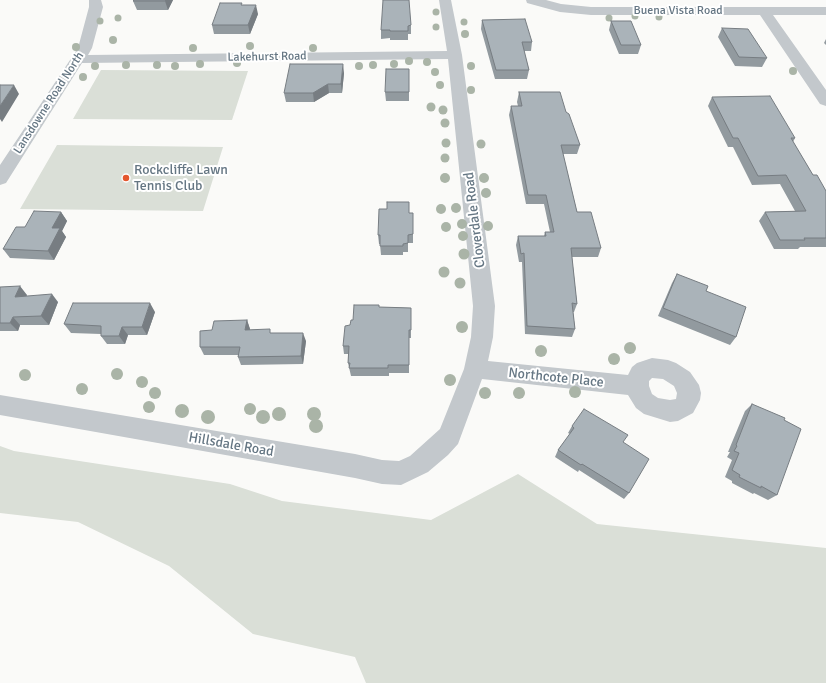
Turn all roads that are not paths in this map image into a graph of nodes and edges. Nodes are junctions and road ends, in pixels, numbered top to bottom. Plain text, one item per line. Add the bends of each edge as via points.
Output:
1 (95, 0) edge
2 (445, 0) edge
3 (532, 0) edge
4 (764, 11) junction
5 (826, 11) edge
6 (455, 55) junction
7 (78, 59) junction
8 (826, 101) edge
9 (0, 179) edge
10 (475, 369) junction
11 (637, 386) dead end
12 (0, 405) edge
13 (449, 436) joint

1 - 7 street, Lansdowne Road North via 96,7 84,48
2 - 6 street, Cloverdale Road
3 - 4 street, Buena Vista Road via 560,8 591,11
4 - 5 street, Buena Vista Road
4 - 8 street
6 - 7 street, Lakehurst Road
6 - 10 street, Cloverdale Road via 484,306 482,338
7 - 9 street, Lansdowne Road North
10 - 11 street, Northcote Place
10 - 13 street, Cloverdale Road
12 - 13 street, Hillsdale Road via 382,472 401,473 419,464

